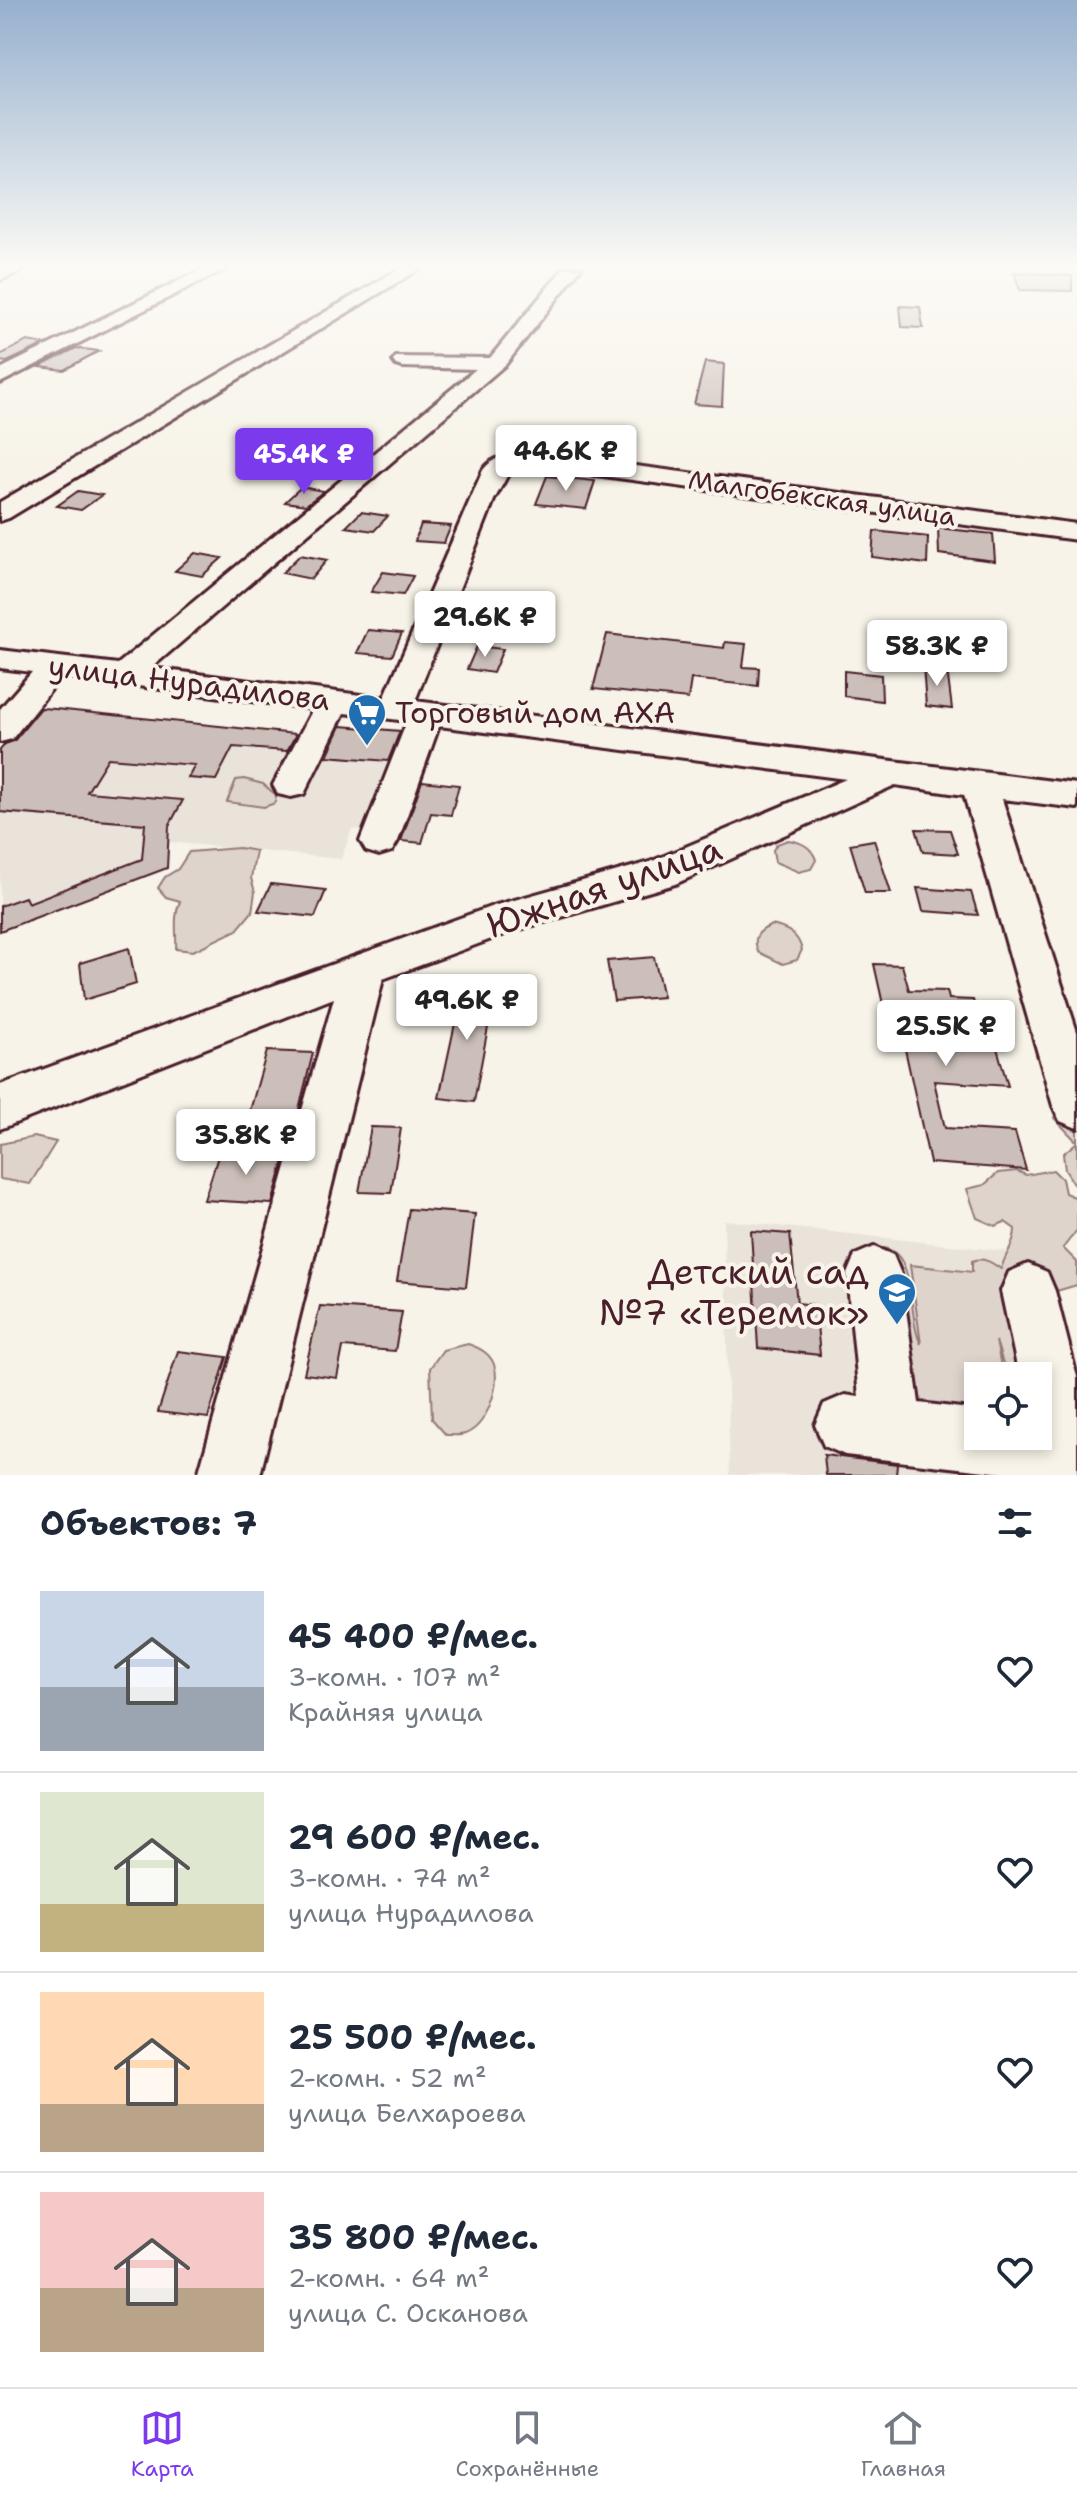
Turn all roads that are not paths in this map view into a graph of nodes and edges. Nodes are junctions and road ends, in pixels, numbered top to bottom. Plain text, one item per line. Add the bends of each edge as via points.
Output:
1 (81, 337) edge
2 (297, 337) edge
3 (516, 337) edge
4 (403, 361) dead end
5 (494, 364) junction
6 (0, 377) edge
7 (0, 513) edge
8 (1077, 532) edge
9 (0, 659) edge
10 (54, 666) junction
11 (124, 675) junction
12 (333, 702) junction
13 (411, 712) junction
14 (0, 731) edge
15 (890, 774) junction
16 (979, 784) junction
17 (291, 785) dead end
18 (1077, 796) edge
19 (379, 841) dead end
20 (364, 968) junction
21 (1062, 1012) edge
22 (1077, 1106) edge
23 (0, 1107) edge
24 (874, 1274) dead end
25 (1028, 1291) dead end
26 (1071, 1450) edge
27 (229, 1475) edge

1 - 6 street
2 - 7 street
3 - 5 street
4 - 5 street
5 - 11 street
8 - 13 street, Малгобекская улица via 536,460 504,462 481,500
9 - 10 street, улица Нурадилова
10 - 11 street, улица Нурадилова
10 - 14 street
11 - 12 street, улица Нурадилова
12 - 13 street, улица Нурадилова
12 - 17 street
13 - 15 street, улица Нурадилова
13 - 16 street, улица Нурадилова
13 - 19 street
15 - 16 street, улица Нурадилова
15 - 20 street, Южная улица via 661,874 507,917
16 - 18 street
16 - 21 street
20 - 23 street, Южная улица
20 - 27 street
21 - 22 street
24 - 26 street via 869,1427
25 - 26 street

